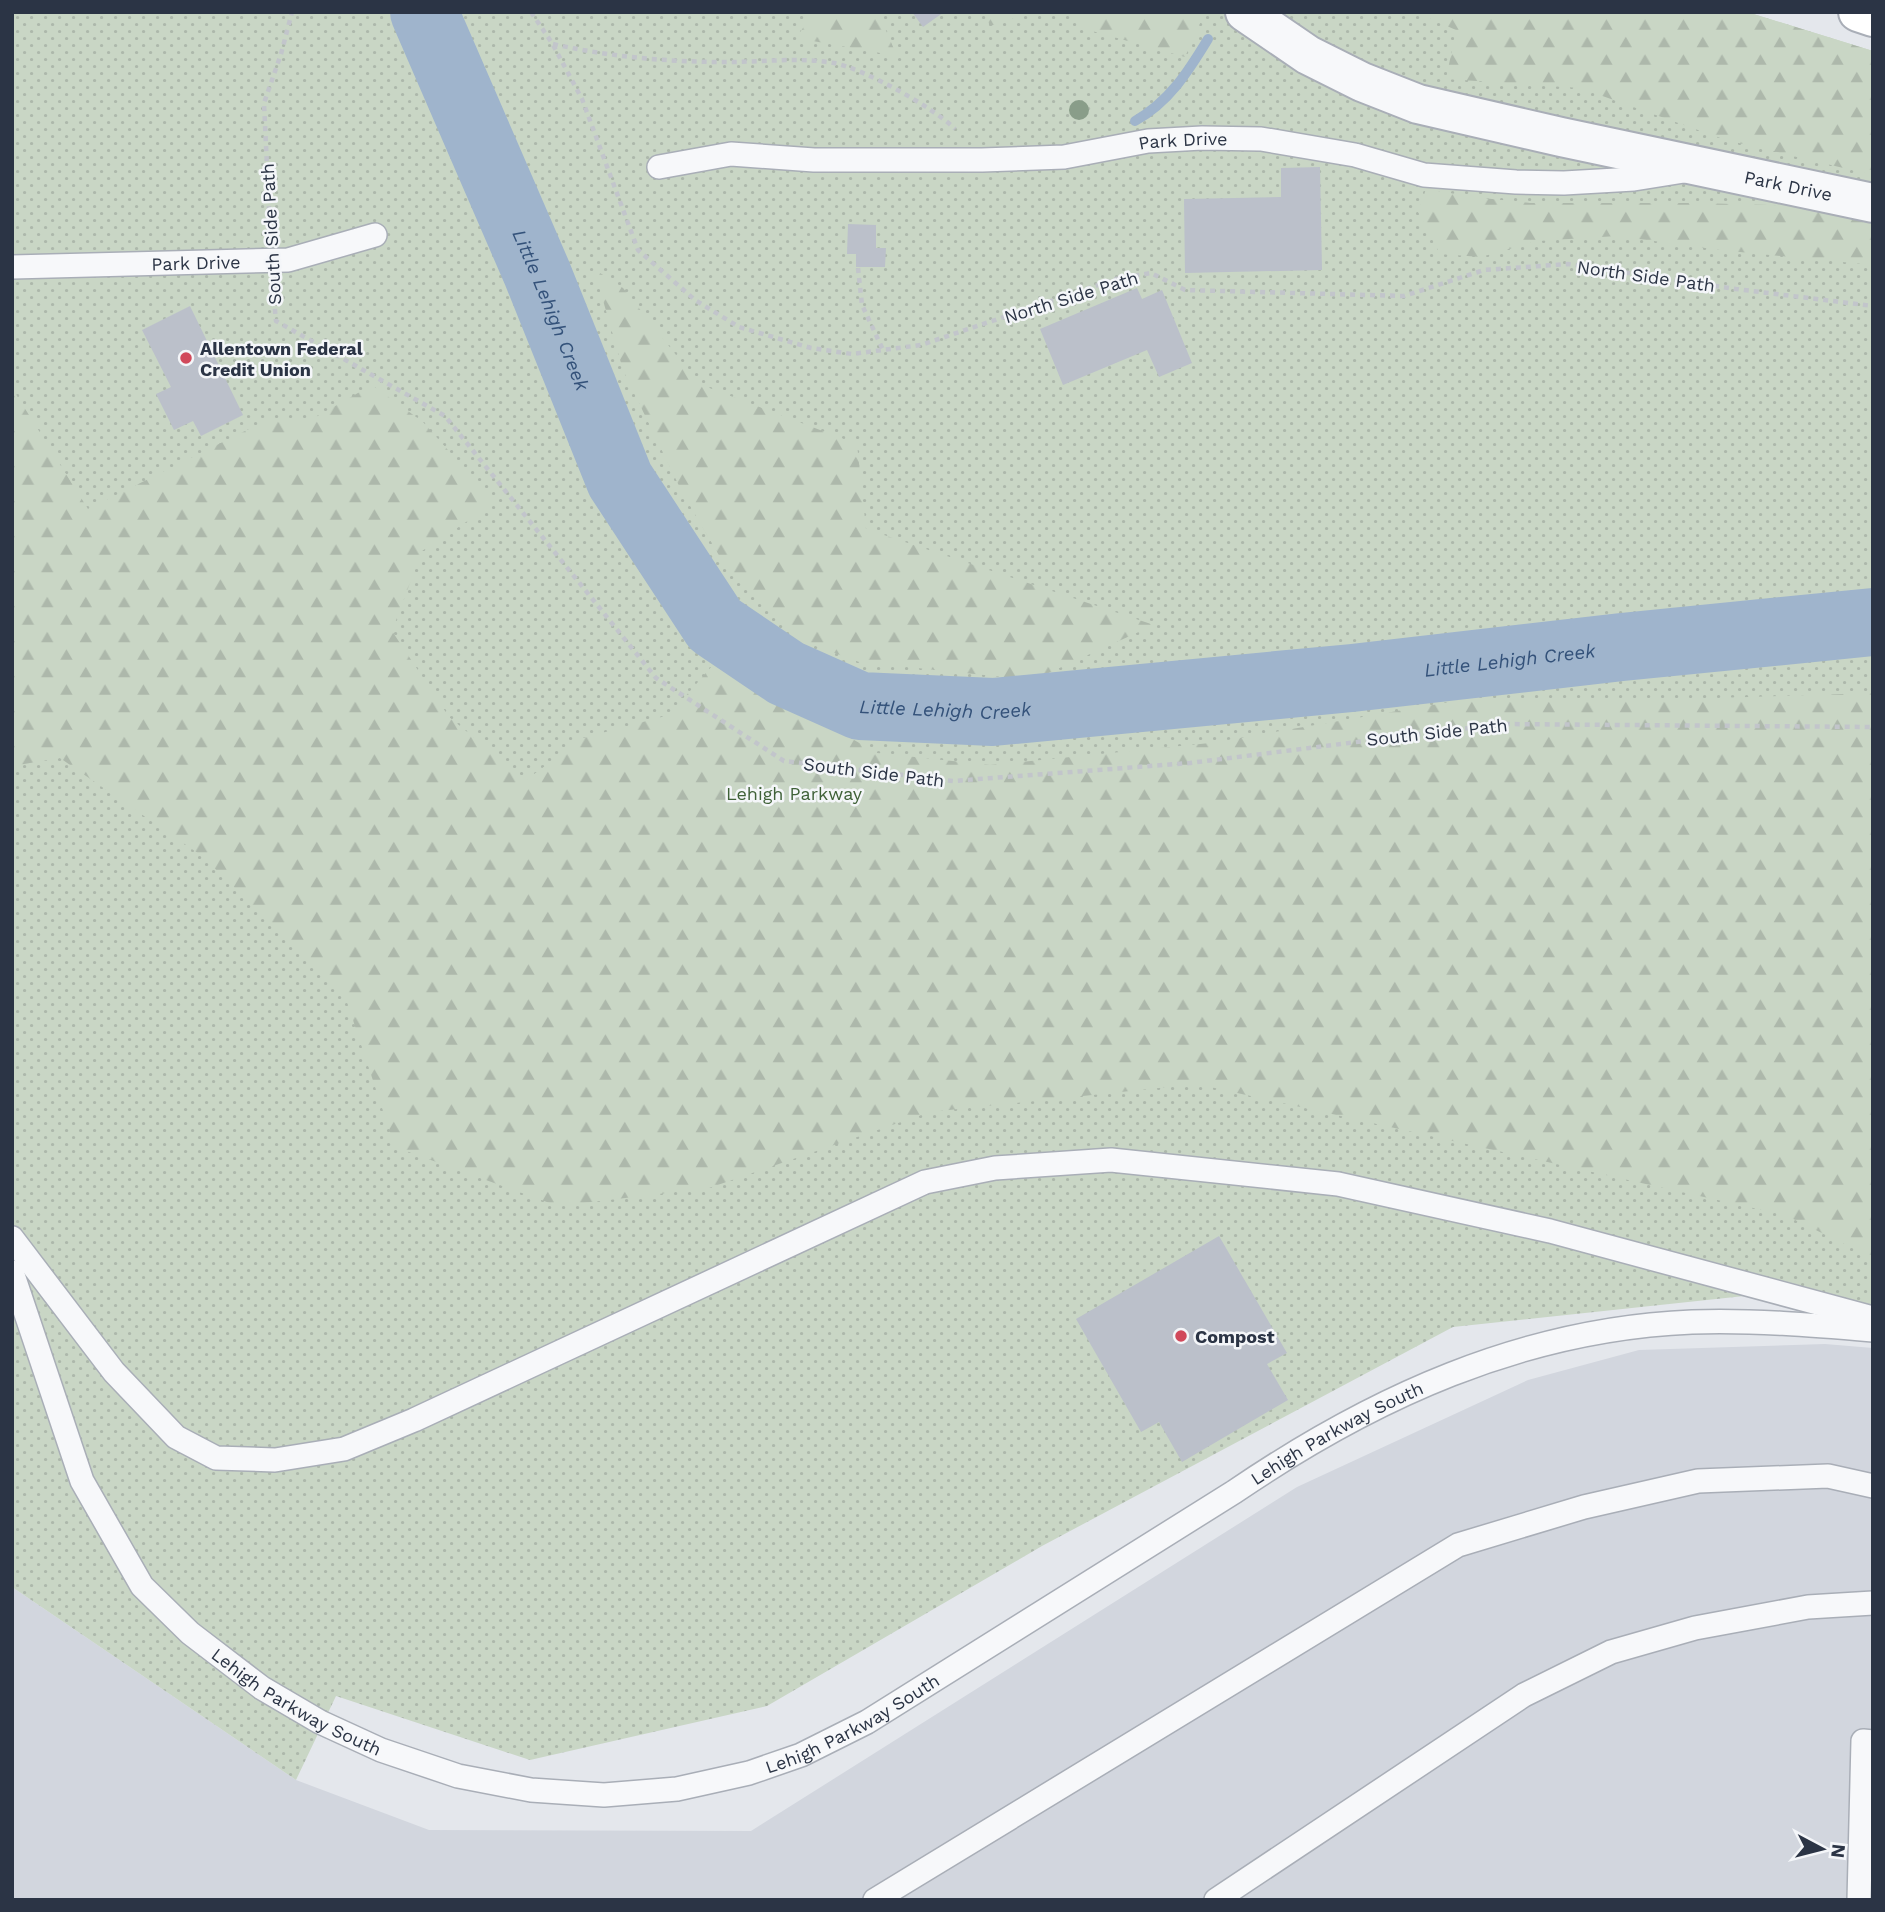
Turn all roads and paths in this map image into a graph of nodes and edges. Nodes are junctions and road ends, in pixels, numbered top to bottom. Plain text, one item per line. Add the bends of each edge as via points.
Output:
1 (292, 12) edge
2 (531, 12) edge
3 (1245, 12) edge
4 (1858, 12) edge
5 (1873, 17) edge
6 (552, 43) junction
7 (982, 160) junction
8 (659, 167) dead end
9 (1704, 168) junction
10 (1873, 203) edge
11 (375, 235) dead end
12 (270, 261) junction
13 (12, 267) edge
14 (858, 268) dead end
15 (1873, 306) edge
16 (884, 352) junction
17 (1873, 727) edge
18 (12, 1238) edge
19 (12, 1272) edge
20 (1873, 1318) edge
21 (1873, 1330) edge
22 (1873, 1486) edge
23 (1873, 1603) edge
24 (1873, 1742) edge
25 (875, 1900) edge
26 (1216, 1900) edge
27 (1859, 1900) edge

1 - 12 path, South Side Path via 264,103
2 - 6 path, North Side Path
3 - 9 street, Park Drive via 1308,55 1418,104
4 - 5 main road
6 - 7 path via 660,61 836,63 912,99 953,126
6 - 16 path, North Side Path via 582,99 638,250 667,277 739,327 811,348 852,354
7 - 8 lane, Park Drive via 731,154
7 - 9 lane, Park Drive via 1064,157 1148,141 1250,139 1355,155 1424,175 1516,182 1634,179
9 - 10 street, Park Drive
11 - 12 lane, Park Drive
12 - 13 lane, Park Drive
12 - 17 path, South Side Path via 276,321 445,416 656,678 784,761 953,782 1190,763 1500,724
14 - 16 path via 862,305
15 - 16 path, North Side Path via 1567,264 1484,270 1404,296 1185,290 1151,273 1116,279 921,345
18 - 20 lane via 114,1372 176,1437 216,1458 275,1460 344,1449 925,1182 995,1168 1111,1160 1338,1184 1550,1231
19 - 21 lane, Lehigh Parkway South via 82,1481 142,1586 190,1633 262,1688 381,1750 458,1776 531,1790 604,1795 677,1789 749,1773 801,1755 867,1722 1287,1456 1368,1410 1455,1372 1544,1344 1690,1322 1771,1322
22 - 25 lane via 1828,1476 1698,1481 1584,1507 1458,1545
23 - 26 lane via 1808,1607 1695,1628 1611,1652 1524,1695
24 - 27 lane via 1863,1741

